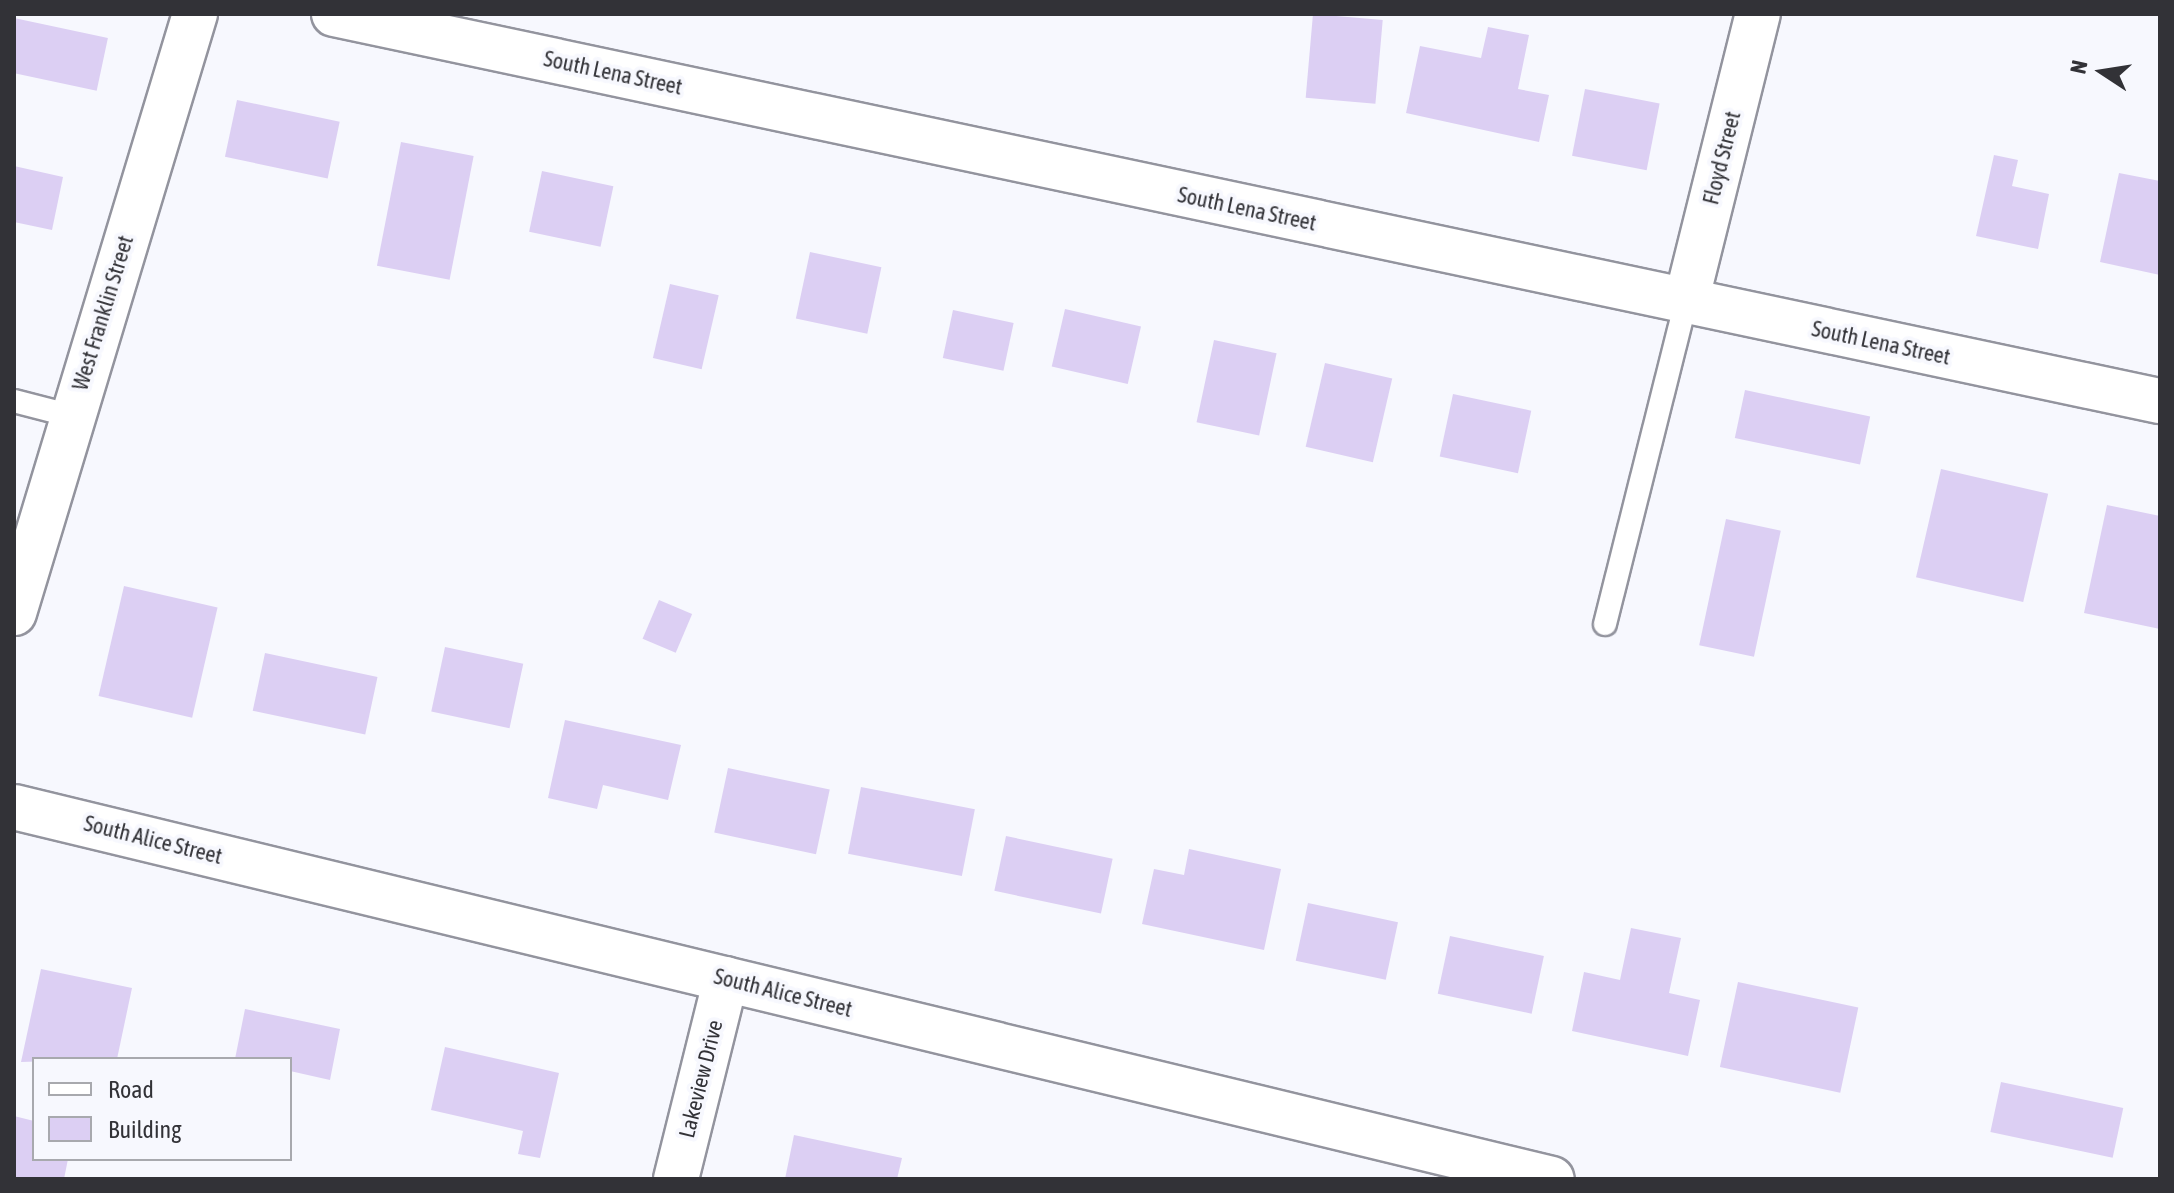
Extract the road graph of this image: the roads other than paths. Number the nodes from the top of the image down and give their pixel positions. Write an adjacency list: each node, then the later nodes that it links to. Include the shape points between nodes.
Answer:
1 (195, 14): 7 (street, West Franklin Street)
2 (334, 14): 4 (street, South Lena Street)
3 (1758, 14): 4 (street, Floyd Street)
4 (1686, 302): 6 (street, South Lena Street); 9 (lane)
5 (14, 401): 7 (lane)
6 (2160, 401)
7 (72, 416): 8 (street, West Franklin Street)
8 (14, 613)
9 (1605, 624)
10 (14, 807): 11 (street, South Alice Street)
11 (726, 979): 12 (street, South Alice Street); 13 (street, Lakeview Drive)
12 (1447, 1167): 14 (street, South Alice Street)
13 (676, 1179)
14 (1552, 1179)

